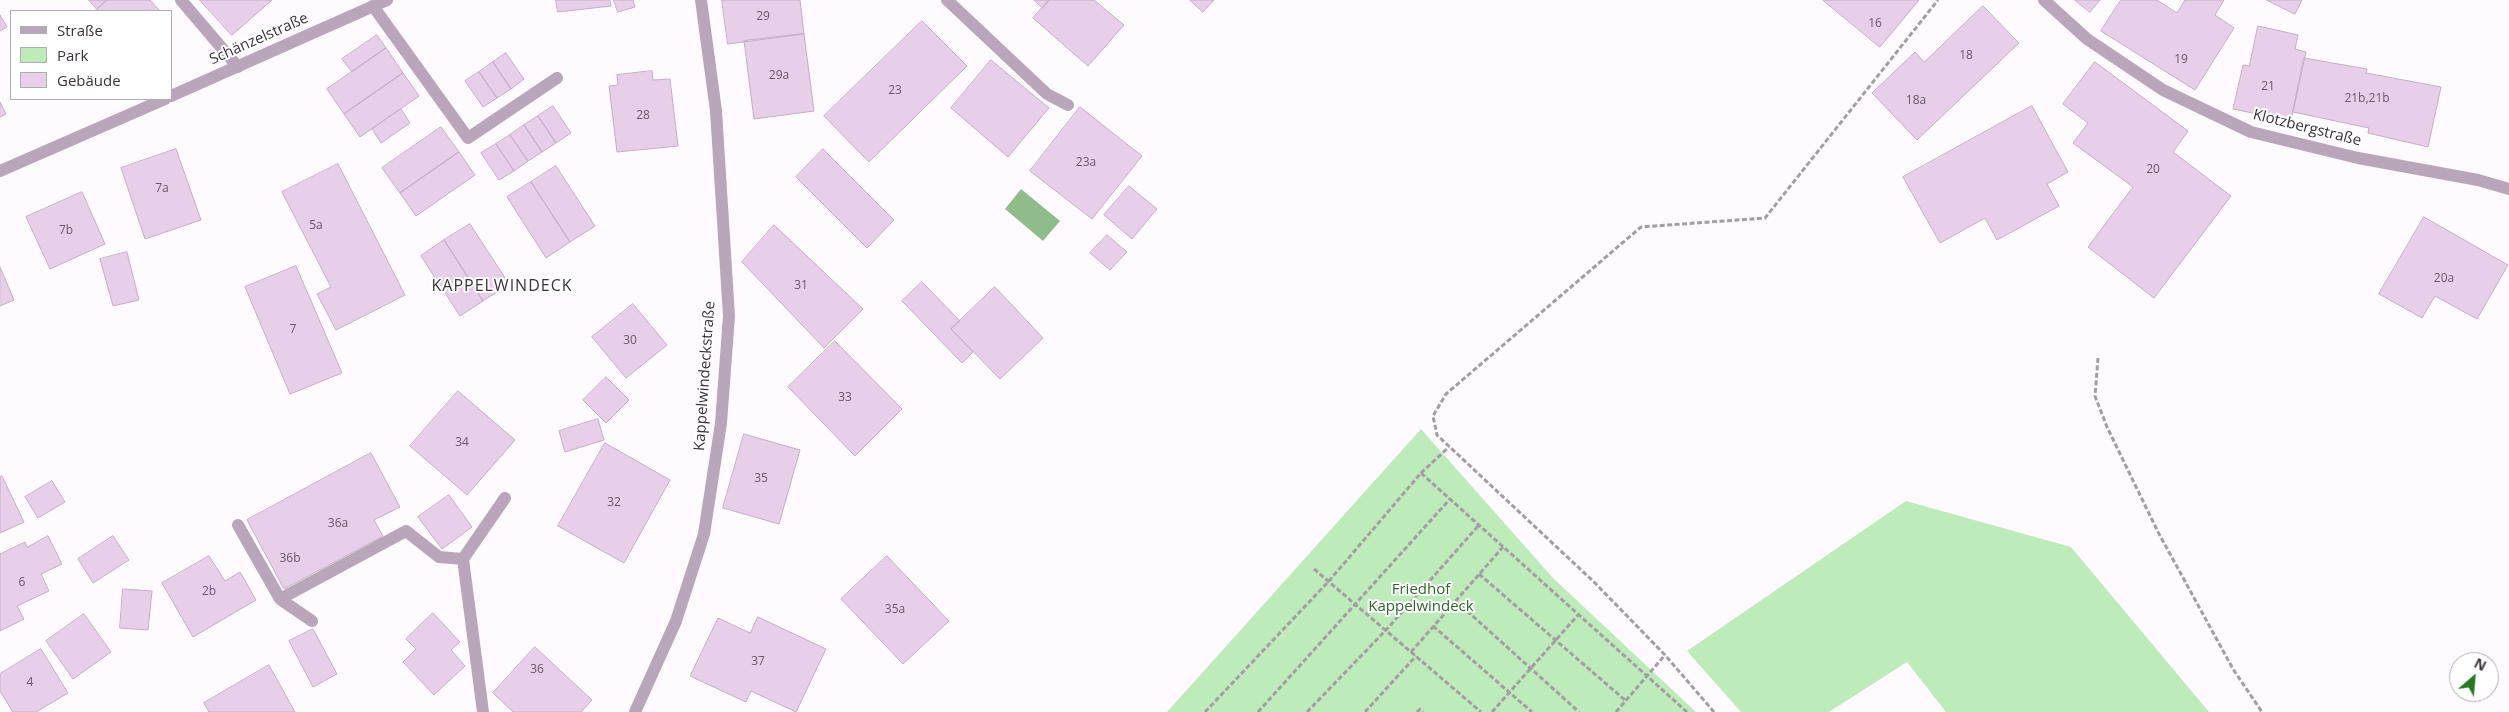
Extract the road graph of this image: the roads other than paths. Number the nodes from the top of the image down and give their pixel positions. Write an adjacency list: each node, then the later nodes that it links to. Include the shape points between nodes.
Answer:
1 (181, 0): 7 (street)
2 (387, 0): 6 (street, Schänzelstraße)
3 (701, 0): 20 (street, Kappelwindeckstraße, via 716,111 728,316 721,422 704,534 676,621)
4 (947, 0): 11 (street, via 1047,94)
5 (2044, 0): 13 (street, Klotzbergstraße, via 2087,39 2164,90 2251,132)
6 (373, 6): 7 (street, Schänzelstraße); 8 (street, via 468,138)
7 (238, 67): 9 (street, Schänzelstraße)
8 (557, 78)
9 (172, 96)
10 (163, 100): 12 (street)
11 (1068, 105)
12 (0, 170)
13 (2509, 189)
14 (505, 498): 16 (street)
15 (238, 525): 17 (street)
16 (463, 559): 17 (street, via 439,557 406,531); 19 (street)
17 (280, 599): 18 (street)
18 (312, 621)
19 (483, 712)
20 (635, 712)

